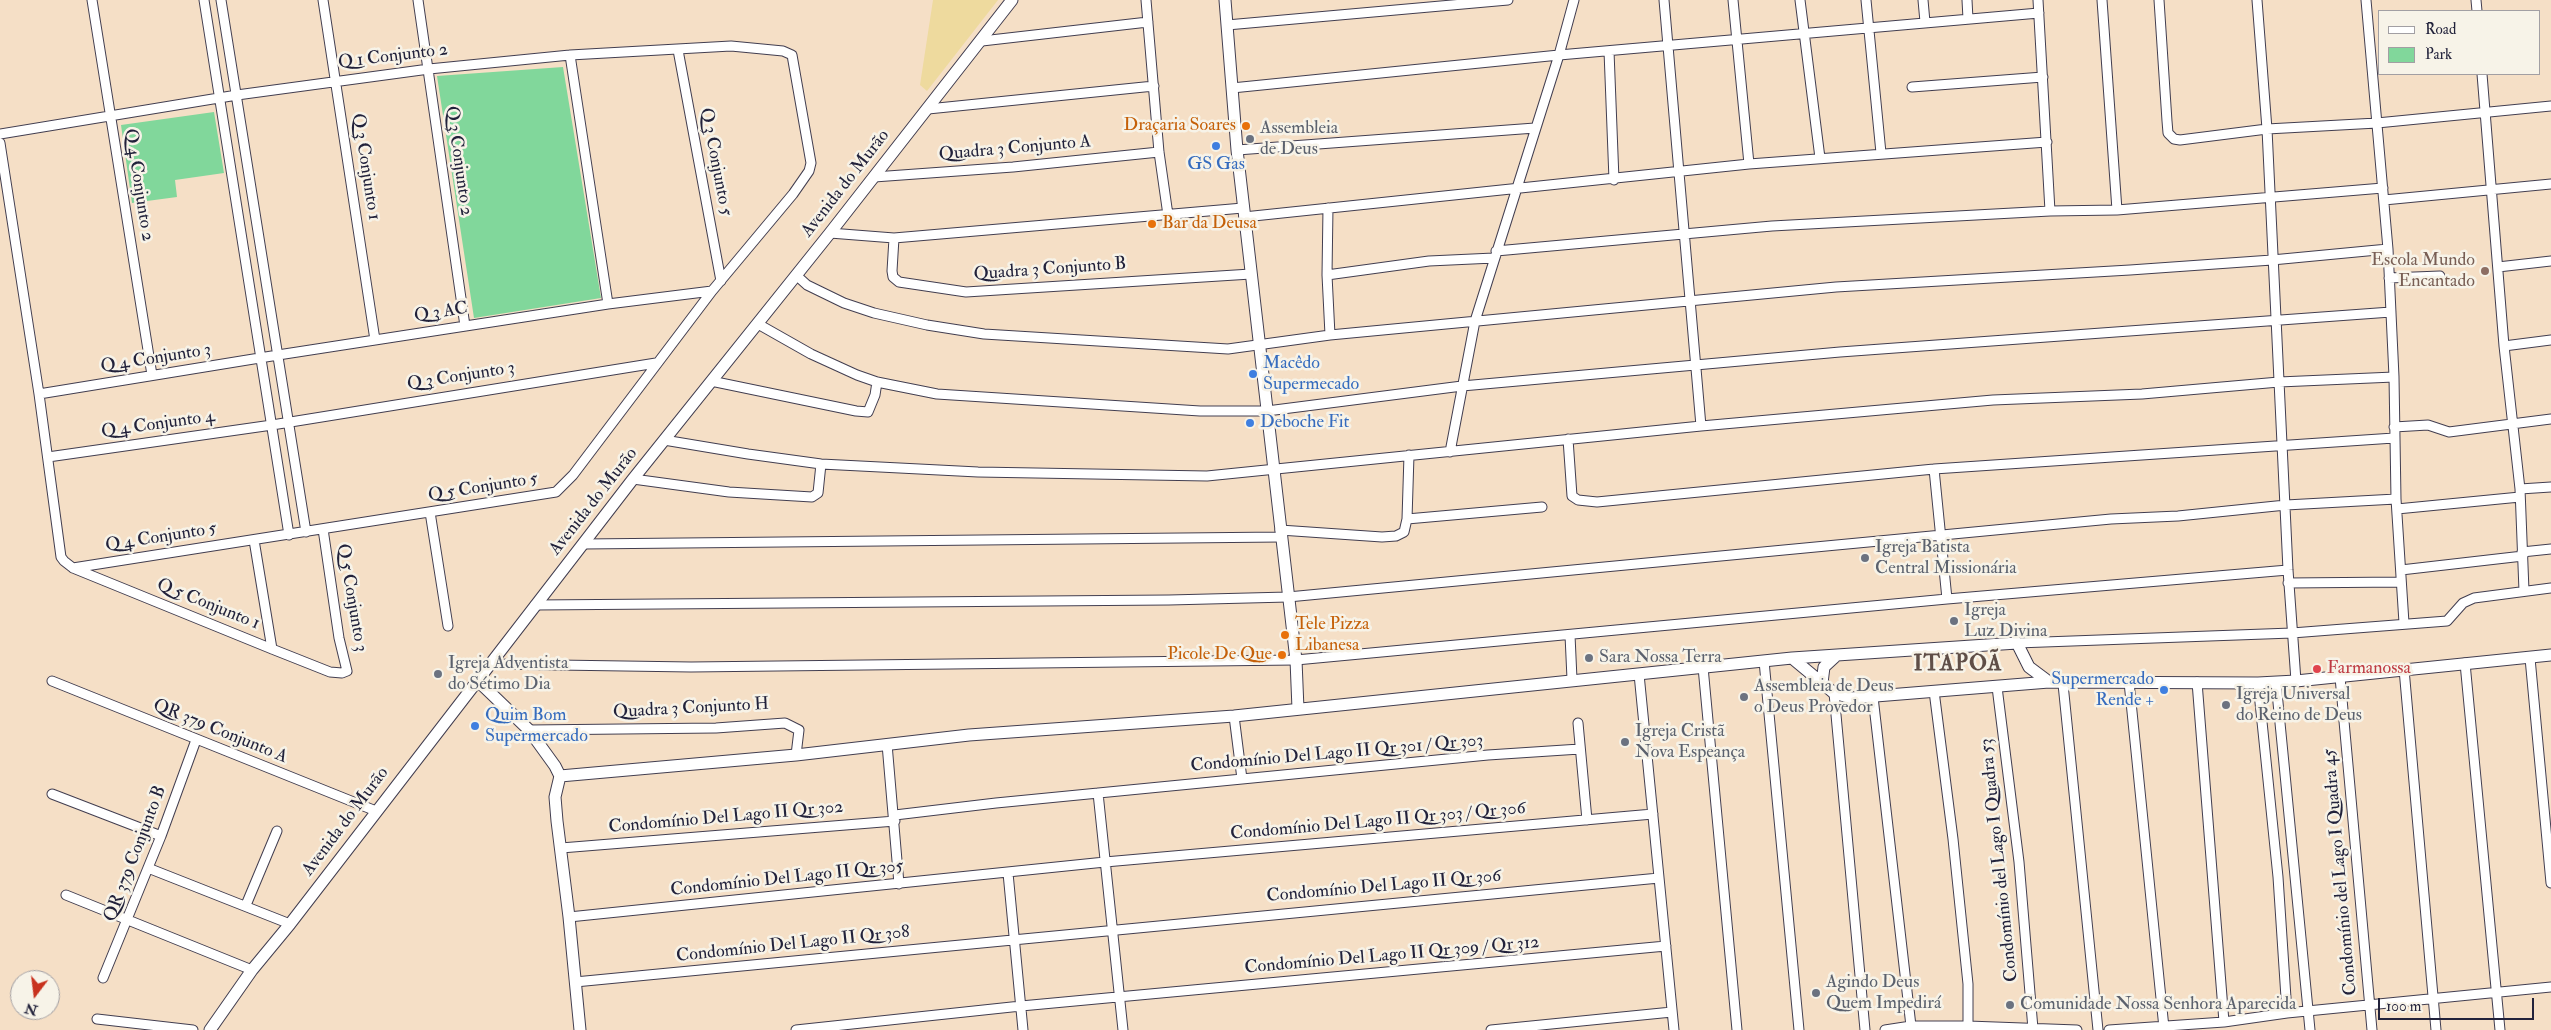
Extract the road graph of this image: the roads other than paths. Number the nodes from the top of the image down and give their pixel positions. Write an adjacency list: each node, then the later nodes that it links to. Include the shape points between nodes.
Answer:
1 (92, 0): 48 (street, Q 4 Conjunto 2)
2 (204, 0): 44 (street)
3 (221, 0): 43 (street)
4 (323, 0): 39 (street, Q 3 Conjunto 1)
5 (418, 0): 36 (street, Q 3 Conjunto 2)
6 (1012, 0): 30 (street, Avenida do Murão)
7 (1146, 0): 24 (street)
8 (1224, 0): 26 (street)
9 (1508, 0): 26 (street)
10 (1574, 0): 35 (street)
11 (1664, 0): 31 (street)
12 (1733, 0): 29 (street)
13 (1800, 0): 28 (street)
14 (1866, 0): 27 (street)
15 (1923, 0): 25 (street)
16 (1966, 0): 23 (street)
17 (2038, 0): 22 (street)
18 (2102, 0): 70 (street)
19 (2159, 0): 51 (street, via 2168,133 2180,140)
20 (2257, 0): 51 (street)
21 (2366, 0): 49 (street)
22 (2039, 12): 23 (street); 38 (street)
23 (1968, 19): 25 (street)
24 (1148, 22): 30 (street); 40 (street)
25 (1925, 22): 27 (street)
26 (1226, 25): 42 (street)
27 (1868, 28): 28 (street); 57 (street)
28 (1803, 33): 29 (street); 58 (street)
29 (1736, 40): 31 (street); 59 (street)
30 (982, 42): 46 (street, Avenida do Murão)
31 (1668, 47): 33 (street); 60 (street)
32 (678, 50): 34 (street, Q 1 Conjunto 2); 87 (street, Q 3 Conjunto 5); 87 (street, Q 1 Conjunto 2, via 743,46 782,51 792,56 811,162 809,171)
33 (1609, 51): 35 (street); 62 (street)
34 (570, 55): 36 (street, Q 1 Conjunto 2); 90 (street)
35 (1559, 55): 42 (street); 50 (street)
36 (428, 69): 39 (street, Q 1 Conjunto 2); 95 (street, Q 3 Conjunto 2)
37 (2482, 75): 47 (street)
38 (2043, 77): 41 (street); 53 (street)
39 (335, 80): 43 (street, Q 1 Conjunto 2); 97 (street, Q 3 Conjunto 1)
40 (1154, 86): 46 (street); 56 (street)
41 (1912, 87)
42 (1232, 88): 55 (street)
43 (238, 95): 44 (street, Q 1 Conjunto 2); 101 (street)
44 (220, 99): 48 (street, Q 1 Conjunto 2); 102 (street)
45 (2551, 106): 47 (street)
46 (928, 109): 61 (street, Avenida do Murão)
47 (2485, 112): 49 (street); 66 (street)
48 (110, 116): 52 (street, Q 1 Conjunto 2); 105 (street, Q 4 Conjunto 2)
49 (2378, 123): 51 (street); 65 (street)
50 (1534, 128): 55 (street); 64 (street)
51 (2267, 129): 67 (street)
52 (0, 134)
53 (2047, 142): 57 (street); 71 (street)
54 (0, 143): 111 (street)
55 (1237, 150): 72 (street)
56 (1160, 152): 61 (street, Quadra 3 Conjunto A); 73 (street)
57 (1882, 153): 58 (street)
58 (1820, 158): 59 (street)
59 (1749, 164): 60 (street)
60 (1678, 173): 62 (street); 75 (street)
61 (874, 177): 74 (street, Avenida do Murão)
62 (1614, 180): 64 (street)
63 (2551, 184): 66 (street)
64 (1516, 188): 69 (street); 78 (street)
65 (2383, 188): 67 (street); 68 (street)
66 (2493, 191): 68 (street); 81 (street)
67 (2270, 197): 70 (street); 79 (street)
68 (2384, 200): 77 (street)
69 (1328, 208): 72 (street); 84 (street)
70 (2117, 210): 71 (street)
71 (2050, 211): 75 (street, via 1856,221)
72 (1244, 213): 73 (street); 82 (street)
73 (1168, 215): 76 (street)
74 (830, 233): 76 (street); 83 (street, Avenida do Murão)
75 (1684, 235): 78 (street); 89 (street)
76 (894, 238): 82 (street, Quadra 3 Conjunto B, via 893,277 900,282 966,292)
77 (2388, 249): 79 (street); 86 (street)
78 (1495, 254): 84 (street); 92 (street)
79 (2272, 260): 89 (street, via 1836,287); 93 (street)
80 (2551, 261): 81 (street)
81 (2498, 267): 100 (street)
82 (1251, 274): 99 (street)
83 (796, 275): 94 (street, Avenida do Murão); 99 (street, via 807,285 844,303 899,320 984,334 1212,349)
84 (1327, 275): 96 (street)
85 (2440, 276): 86 (street)
86 (2390, 278): 91 (street)
87 (721, 281): 88 (street)
88 (712, 291): 90 (street, Q 3 AC); 103 (street, Q 5 Conjunto 5)
89 (1691, 300): 92 (street); 104 (street)
90 (608, 304): 95 (street, Q 3 AC)
91 (2391, 312): 93 (street); 106 (street)
92 (1474, 321): 96 (street); 110 (street)
93 (2278, 322): 104 (street, via 1986,340); 109 (street)
94 (758, 324): 107 (street, Avenida do Murão); 108 (street, via 811,354)
95 (465, 326): 97 (street, Q 3 AC)
96 (1330, 335): 99 (street)
97 (375, 340): 101 (street, Q 3 AC)
98 (2551, 340): 100 (street)
99 (1260, 345): 112 (street)
100 (2504, 346): 115 (street)
101 (278, 355): 102 (street, Q 4 Conjunto 3); 114 (street)
102 (261, 358): 105 (street, Q 4 Conjunto 3); 116 (street)
103 (656, 363): 114 (street, Q 3 Conjunto 3); 136 (street, Q 5 Conjunto 5, via 573,476 556,492)
104 (1697, 365): 110 (street); 117 (street)
105 (152, 375): 111 (street, Q 4 Conjunto 3)
106 (2394, 376): 109 (street); 118 (street)
107 (711, 381): 108 (street, via 868,412); 121 (street, Avenida do Murão)
108 (877, 382): 112 (street, via 936,394 977,397 1200,411)
109 (2279, 382): 117 (street, via 2142,394 1993,400); 122 (street)
110 (1462, 386): 112 (street); 123 (street)
111 (39, 394): 125 (street)
112 (1266, 410): 128 (street)
113 (2551, 419): 115 (street)
114 (289, 421): 116 (street, Q 3 Conjunto 3); 139 (street)
115 (2513, 424): 118 (street, via 2449,432 2428,425); 131 (street)
116 (272, 425): 125 (street, Q 4 Conjunto 4); 142 (street)
117 (1701, 426): 120 (street)
118 (2394, 427): 119 (street)
119 (2394, 438): 122 (street); 132 (street)
120 (1568, 439): 123 (street); 127 (street, via 1572,496 1586,502)
121 (664, 440): 126 (street); 129 (street, Avenida do Murão)
122 (2282, 446): 127 (street); 133 (street)
123 (1450, 452): 124 (street)
124 (1408, 455): 128 (street); 137 (street)
125 (48, 457): 147 (street, Q 5 Conjunto 1, via 61,557)
126 (821, 464): 128 (street, via 1090,475 1207,476); 129 (street, via 818,493 812,497 729,492)
127 (1934, 469): 141 (street)
128 (1274, 471): 140 (street)
129 (633, 479): 144 (street, Avenida do Murão)
130 (2551, 487): 131 (street)
131 (2520, 493): 135 (street); 146 (street)
132 (2396, 499): 133 (street); 135 (street)
133 (2286, 505): 141 (street); 148 (street)
134 (1542, 507): 137 (street)
135 (2397, 509): 149 (street)
136 (430, 512): 138 (street, Q 5 Conjunto 5); 158 (street)
137 (1407, 519): 140 (street, via 1404,532 1396,536)
138 (323, 529): 139 (street, Q 5 Conjunto 5); 174 (street, Q 5 Conjunto 3)
139 (306, 532): 142 (street, Q 5 Conjunto 5)
140 (1281, 534): 144 (street); 154 (street)
141 (1941, 534): 154 (street); 155 (street)
142 (289, 535): 143 (street, Q 5 Conjunto 5)
143 (254, 540): 147 (street, Q 4 Conjunto 5); 162 (street)
144 (583, 544): 156 (street, Avenida do Murão)
145 (2551, 549): 146 (street)
146 (2523, 554): 149 (street); 153 (street)
147 (73, 568): 162 (street, Q 5 Conjunto 1)
148 (2288, 570): 151 (street); 155 (street)
149 (2401, 570): 150 (street)
150 (2401, 582): 151 (street); 157 (street)
151 (2288, 583): 159 (street)
152 (2551, 588): 153 (street)
153 (2524, 591): 157 (street, via 2467,600 2449,620)
154 (1288, 597): 156 (street); 167 (street)
155 (1947, 599): 160 (street)
156 (535, 605): 170 (street, Avenida do Murão)
157 (2404, 624): 159 (street)
158 (448, 626)
159 (2292, 632): 161 (street); 180 (street)
160 (1570, 635): 167 (street); 177 (street)
161 (2017, 643): 163 (street); 172 (street)
162 (272, 649): 174 (street, Q 5 Conjunto 1, via 330,672)
163 (1837, 654): 165 (street); 185 (street, via 1824,667)
164 (2551, 655): 166 (street)
165 (1792, 658): 168 (street); 185 (street)
166 (2530, 658): 169 (street); 216 (street)
167 (1296, 660): 170 (street, via 690,667); 193 (street)
168 (1764, 661): 171 (street); 253 (street)
169 (2465, 663): 173 (street); 230 (street)
170 (490, 664): 178 (street, Avenida do Murão)
171 (1702, 667): 175 (street); 252 (street)
172 (2029, 667): 181 (street); 188 (street)
173 (2404, 669): 176 (street); 232 (street)
174 (347, 671)
175 (1639, 674): 177 (street); 206 (street)
176 (2340, 677): 180 (street); 233 (street, Condomínio del Lago I Quadra 45)
177 (1572, 679): 193 (street)
178 (477, 680): 196 (street); 205 (street, Avenida do Murão)
179 (52, 681): 197 (street, QR 379 Conjunto A)
180 (2296, 681): 184 (street)
181 (2049, 682): 187 (street); 188 (street)
182 (2129, 682): 183 (street); 187 (street); 242 (street)
183 (2197, 682): 186 (street); 239 (street)
184 (2276, 682): 186 (street); 235 (street)
185 (1822, 683): 191 (street)
186 (2258, 683): 237 (street, via 2278,877)
187 (2063, 684): 257 (street)
188 (2023, 685): 189 (street)
189 (1997, 687): 190 (street); 243 (street, Condomínio del Lago I Quadra 53, via 2019,862)
190 (1934, 692): 192 (street); 241 (street, via 1968,984)
191 (1834, 693): 192 (street, via 1851,698); 254 (street)
192 (1873, 697): 240 (street)
193 (1298, 709): 194 (street)
194 (1234, 716): 198 (street); 202 (street)
195 (1578, 723): 199 (street)
196 (529, 730): 200 (street, Quadra 3 Conjunto H, via 716,728 785,722 798,730); 201 (street)
197 (196, 740): 205 (street, QR 379 Conjunto A); 210 (street, QR 379 Conjunto B)
198 (887, 744): 200 (street); 207 (street)
199 (1580, 749): 202 (street, Condomínio Del Lago II Qr 301 / Qr 303); 208 (street)
200 (796, 755): 201 (street)
201 (560, 776): 211 (street, via 555,797)
202 (1242, 779): 203 (street, Condomínio Del Lago II Qr 301 / Qr 303)
203 (1098, 793): 207 (street, Condomínio Del Lago II Qr 301 / Qr 303); 212 (street)
204 (52, 794): 210 (street)
205 (376, 811): 222 (street, Avenida do Murão)
206 (1653, 814): 208 (street, Condomínio Del Lago II Qr 303 / Qr 306); 215 (street)
207 (895, 818): 211 (street, Condomínio Del Lago II Qr 302); 217 (street)
208 (1587, 820): 212 (street, Condomínio Del Lago II Qr 303 / Qr 306)
209 (277, 830): 219 (street)
210 (161, 836): 213 (street, QR 379 Conjunto B)
211 (561, 848): 220 (street)
212 (1105, 862): 214 (street, Condomínio Del Lago II Qr 303 / Qr 306); 223 (street)
213 (148, 868): 219 (street); 221 (street, QR 379 Conjunto B)
214 (1008, 873): 217 (street, Condomínio Del Lago II Qr 305); 224 (street)
215 (1659, 878): 223 (street, Condomínio Del Lago II Qr 306); 225 (street)
216 (2551, 883)
217 (899, 884): 220 (street, Condomínio Del Lago II Qr 305)
218 (66, 895): 221 (street)
219 (246, 905): 222 (street)
220 (569, 917): 228 (street)
221 (128, 919): 226 (street); 227 (street, QR 379 Conjunto B)
222 (290, 924): 226 (street, Avenida do Murão)
223 (1112, 929): 224 (street, Condomínio Del Lago II Qr 306); 231 (street)
224 (1013, 939): 228 (street, Condomínio Del Lago II Qr 308); 234 (street)
225 (1666, 946): 231 (street, Condomínio Del Lago II Qr 309 / Qr 312); 236 (street)
226 (252, 970): 245 (street, Avenida do Murão)
227 (103, 978)
228 (575, 982): 246 (street)
229 (2551, 987): 230 (street)
230 (2496, 992): 232 (street); 262 (street)
231 (1120, 998): 234 (street, Condomínio Del Lago II Qr 309 / Qr 312); 249 (street)
232 (2433, 998): 233 (street); 261 (street)
233 (2370, 1005): 235 (street); 260 (street, Condomínio del Lago I Quadra 45)
234 (1021, 1006): 247 (street, Condomínio Del Lago II Qr 309 / Qr 312); 248 (street)
235 (2308, 1011): 237 (street); 259 (street)
236 (1672, 1012): 250 (street); 251 (street)
237 (2286, 1013): 239 (street)
238 (97, 1019): 244 (street)
239 (2224, 1022): 242 (street)
240 (1911, 1026): 241 (street); 255 (street)
241 (1968, 1026): 243 (street)
242 (2164, 1028): 258 (street)
243 (2033, 1029): 256 (street)
244 (193, 1030)
245 (210, 1030)
246 (580, 1030)
247 (796, 1030)
248 (1023, 1030)
249 (1123, 1030)
250 (1491, 1030)
251 (1674, 1030)
252 (1737, 1030)
253 (1799, 1030)
254 (1865, 1030)
255 (1885, 1030)
256 (2077, 1030)
257 (2098, 1030)
258 (2109, 1030)
259 (2310, 1030)
260 (2372, 1030)
261 (2436, 1030)
262 (2500, 1030)

